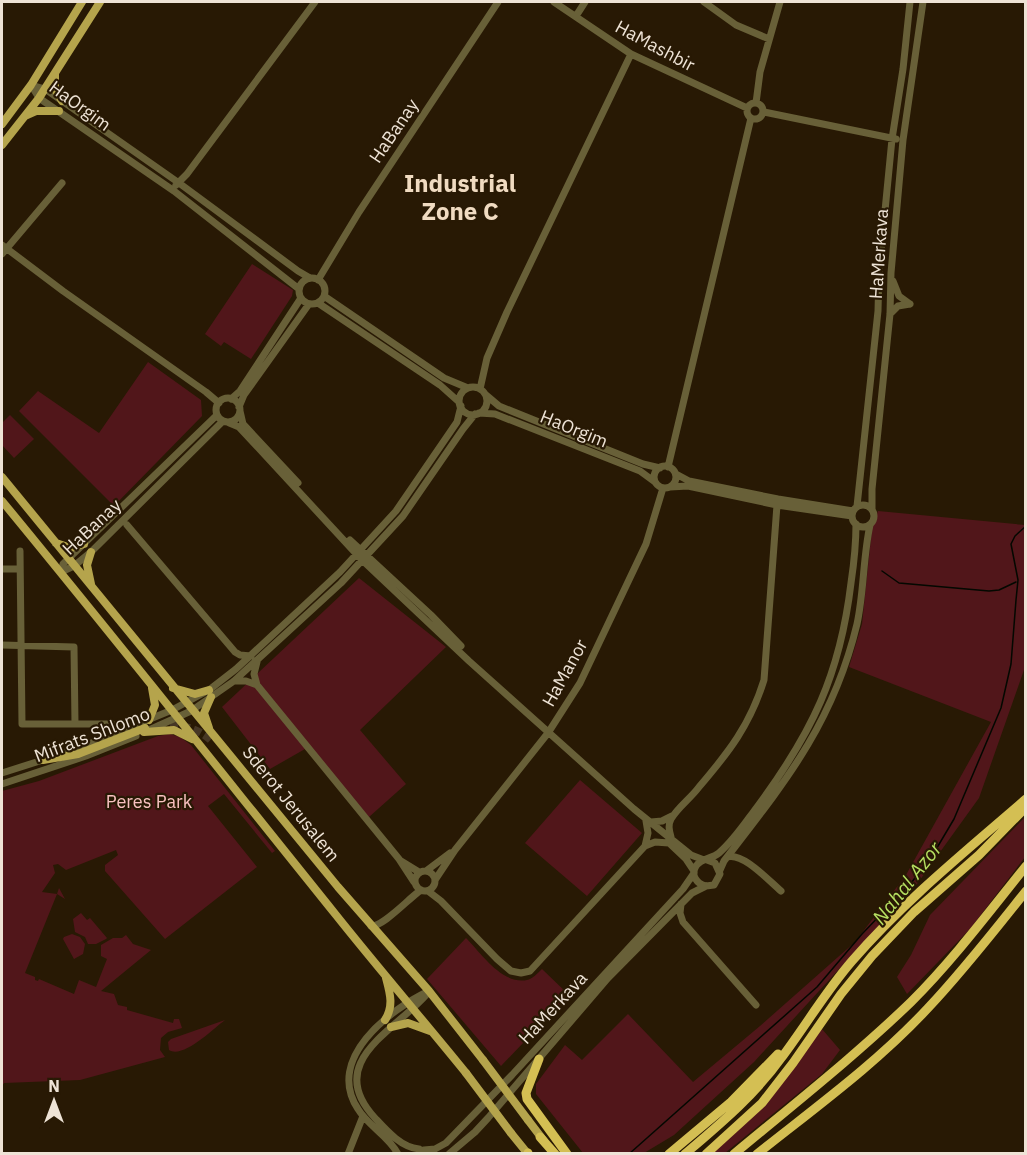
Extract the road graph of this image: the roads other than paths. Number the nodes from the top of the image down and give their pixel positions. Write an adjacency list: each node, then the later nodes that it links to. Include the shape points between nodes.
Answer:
1 (82, 2): 15 (main road)
2 (100, 2): 14 (main road)
3 (315, 2): 29 (street, via 187,174)
4 (498, 2): 33 (street, HaBanay)
5 (554, 2): 11 (street, HaMashbir)
6 (585, 2): 11 (street)
7 (704, 2): 12 (street, via 736,25)
8 (780, 2): 12 (street)
9 (910, 2): 26 (street, HaMerkava)
10 (923, 2): 27 (street, HaMerkava)
11 (576, 16): 13 (street, HaMashbir)
12 (769, 39): 19 (street)
13 (631, 54): 20 (street, HaMashbir); 45 (street, via 507,312)
14 (55, 72): 16 (main road); 18 (main road, via 56,89)
15 (31, 85): 16 (street, HaOrgim); 17 (street, HaOrgim); 25 (main road)
16 (45, 89): 17 (main road); 18 (street, HaOrgim)
17 (39, 98): 21 (street, HaOrgim); 23 (main road)
18 (62, 101): 29 (street, HaOrgim)
19 (756, 103): 20 (street); 22 (street)
20 (747, 108): 24 (street)
21 (59, 111): 23 (main road, via 36,111); 31 (street, HaOrgim)
22 (764, 112): 24 (street, via 759,118); 26 (street)
23 (24, 117): 28 (main road)
24 (751, 118): 54 (street)
25 (2, 124)
26 (892, 139): 27 (street); 62 (street, HaMerkava, via 878,311)
27 (903, 140): 35 (street, HaMerkava)
28 (2, 145)
29 (176, 181): 31 (street); 34 (street, HaOrgim)
30 (62, 183): 32 (street)
31 (164, 184): 38 (street, HaOrgim)
32 (3, 250): 48 (street, via 158,356)
33 (324, 269): 34 (street); 37 (street, HaBanay)
34 (298, 271): 36 (street, HaOrgim)
35 (891, 273): 43 (street, HaMerkava); 43 (street, via 899,296 910,304 898,306)
36 (310, 278): 37 (street); 38 (street)
37 (318, 280): 39 (street, via 324,287)
38 (299, 289): 40 (street)
39 (324, 296): 41 (street); 44 (street, via 444,378)
40 (301, 298): 42 (street); 47 (street, via 240,392)
41 (318, 303): 42 (street); 49 (street, via 440,385)
42 (309, 304): 50 (street, via 244,395)
43 (890, 314): 61 (street, HaMerkava)
44 (468, 388): 45 (street); 49 (street, via 460,395)
45 (480, 388): 46 (street)
46 (486, 395): 51 (street, via 486,405); 54 (street, HaOrgim, via 499,406 643,464)
47 (231, 399): 48 (street); 50 (street)
48 (219, 403): 52 (street)
49 (460, 404): 51 (street, via 465,412); 69 (street, via 457,422 396,511)
50 (240, 409): 53 (street, via 237,418); 71 (street, via 243,424)
51 (477, 414): 57 (street, HaOrgim, via 507,418 640,471); 72 (street, via 403,516)
52 (217, 415): 53 (street); 70 (street, HaBanay)
53 (225, 422): 63 (street, HaBanay); 71 (street, via 239,427)
54 (664, 467): 55 (street); 57 (street, via 655,474)
55 (676, 474): 58 (street); 62 (street, via 689,481)
56 (2, 477): 68 (main road, Sderot Jerusalem)
57 (655, 482): 58 (street)
58 (667, 488): 60 (street, via 688,486); 101 (street, HaManor, via 646,544 580,683)
59 (2, 501): 82 (main road, Sderot Jerusalem)
60 (777, 505): 62 (street); 109 (street, via 764,680 757,704 743,732)
61 (872, 509): 62 (street, via 866,505); 67 (street, via 874,518)
62 (854, 511): 64 (street)
63 (128, 515): 65 (street, HaBanay); 66 (street)
64 (856, 524): 67 (street); 117 (street, via 847,619 834,670 819,707 782,774 730,841)
65 (118, 525): 66 (street); 74 (street, HaBanay)
66 (128, 525): 86 (street)
67 (870, 525): 111 (street, via 857,622 836,692 804,754)
68 (52, 540): 70 (main road, via 71,548); 76 (main road, Sderot Jerusalem)
69 (368, 542): 71 (street); 75 (street)
70 (84, 544): 76 (street, HaBanay)
71 (351, 544): 75 (street); 81 (street)
72 (375, 547): 75 (street); 78 (street)
73 (20, 551): 80 (street)
74 (91, 552): 77 (street, HaBanay); 83 (main road, via 87,575)
75 (362, 555): 78 (street); 81 (street)
76 (68, 559): 77 (main road, Sderot Jerusalem); 82 (street, HaBanay)
77 (74, 566): 82 (street, HaBanay); 83 (main road, Sderot Jerusalem)
78 (373, 566): 81 (street); 101 (street, via 431,615 480,669)
79 (2, 569): 80 (street)
80 (20, 569): 85 (street)
81 (349, 569): 87 (street); 88 (street)
82 (61, 572): 90 (main road, Sderot Jerusalem)
83 (93, 590): 93 (main road, Sderot Jerusalem)
84 (2, 645): 85 (street)
85 (20, 645): 98 (street, via 74,646); 98 (street, via 22,724)
86 (236, 652): 87 (street); 89 (street)
87 (251, 656): 89 (street)
88 (257, 662): 91 (street); 92 (street)
89 (237, 669): 94 (street)
90 (146, 677): 97 (main road, Sderot Jerusalem); 100 (main road, via 155,697)
91 (234, 681): 92 (street); 94 (street)
92 (256, 685): 116 (street)
93 (173, 688): 94 (main road); 95 (main road, Sderot Jerusalem)
94 (210, 693): 95 (street, Mifrats Shlomo); 96 (street, Mifrats Shlomo); 102 (main road, via 204,712)
95 (185, 703): 96 (main road, Sderot Jerusalem); 97 (street, Mifrats Shlomo)
96 (191, 711): 97 (street, Mifrats Shlomo); 102 (main road, Sderot Jerusalem)
97 (175, 714): 100 (street, Mifrats Shlomo); 100 (street, Mifrats Shlomo); 103 (main road, Sderot Jerusalem)
98 (75, 724): 99 (street)
99 (112, 724)
100 (146, 727): 103 (main road, via 176,730); 104 (main road, via 78,754); 106 (street, Mifrats Shlomo, via 87,756)
101 (548, 733): 110 (street); 114 (street, HaManor)
102 (217, 744): 131 (main road, Sderot Jerusalem)
103 (205, 750): 133 (main road, Sderot Jerusalem)
104 (43, 759): 105 (street, Mifrats Shlomo)
105 (2, 773)
106 (2, 783)
107 (1026, 799): 137 (highway, via 885,926 849,964)
108 (1026, 807): 153 (highway, via 872,956 769,1094)
109 (675, 814): 110 (street, via 663,821); 112 (street, via 669,825)
110 (649, 822): 112 (street); 113 (street)
111 (741, 839): 115 (street); 118 (street)
112 (671, 841): 113 (street); 117 (street); 122 (street)
113 (645, 846): 123 (street, via 540,961 530,971 521,973 497,959)
114 (455, 850): 121 (street, HaManor); 123 (street, HaManor)
115 (727, 857): 118 (street, via 737,856); 120 (street)
116 (399, 859): 121 (street); 123 (street)
117 (706, 860): 120 (street); 122 (street, via 698,863)
118 (745, 861): 125 (street)
119 (1026, 866): 154 (highway, via 912,1001 857,1053)
120 (720, 870): 124 (street, via 717,882)
121 (423, 871): 123 (street, via 415,876); 123 (street, via 432,874)
122 (694, 872): 124 (street, via 698,883); 143 (street, HaMerkava, via 683,890 512,1075 446,1143)
123 (424, 886): 130 (street, HaManor)
124 (706, 886): 127 (street, HaMerkava, via 696,889)
125 (781, 891)
126 (1026, 891): 155 (highway, via 928,1008 858,1074)
127 (681, 904): 128 (street, HaMerkava); 129 (street)
128 (664, 921): 129 (street); 140 (street, HaMerkava)
129 (683, 922): 136 (street)
130 (383, 923): 131 (street, HaManor); 132 (street)
131 (371, 926): 132 (main road, Sderot Jerusalem)
132 (384, 941): 134 (main road, Sderot Jerusalem)
133 (385, 975): 135 (main road, Sderot Jerusalem); 138 (main road, via 391,1004)
134 (429, 991): 135 (street); 142 (main road, Sderot Jerusalem, bridge)
135 (411, 1005): 138 (street); 139 (main road, Sderot Jerusalem)
136 (756, 1005)
137 (805, 1023): 151 (highway, via 731,1102); 152 (highway, via 782,1058 746,1099)
138 (388, 1024): 139 (main road, via 412,1024); 141 (street, via 363,1042 349,1071 350,1094); 143 (street, via 361,1061 358,1092 370,1112 395,1138)
139 (434, 1034): 144 (main road, Sderot Jerusalem, bridge)
140 (538, 1059): 148 (street, HaMerkava, via 475,1132); 150 (highway, via 526,1093 531,1106)
141 (363, 1116): 145 (street); 146 (street)
142 (540, 1137): 149 (highway)
143 (424, 1151): 147 (street, HaMerkava)
144 (528, 1153)
145 (348, 1154)
146 (398, 1154)
147 (407, 1154)
148 (449, 1154)
149 (554, 1154)
150 (567, 1154)
151 (669, 1154)
152 (685, 1154)
153 (706, 1154)
154 (734, 1154)
155 (757, 1154)

